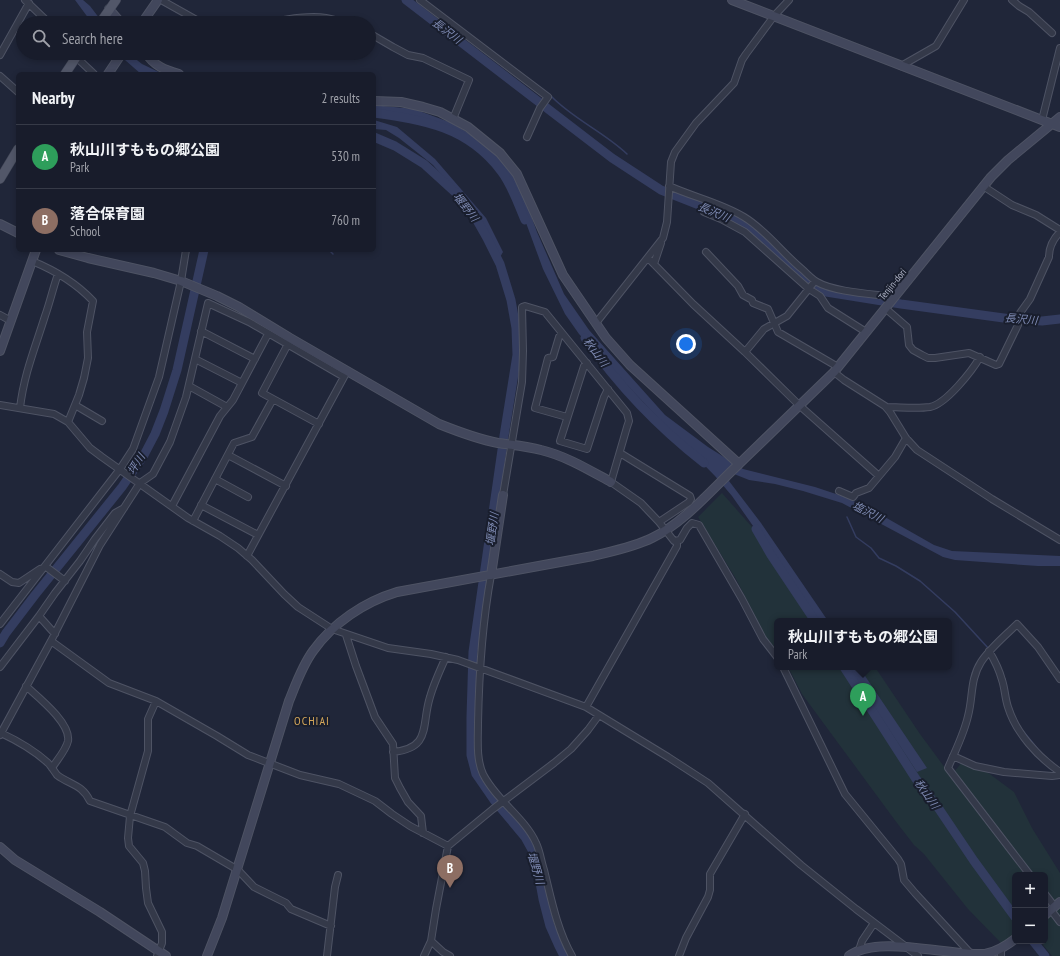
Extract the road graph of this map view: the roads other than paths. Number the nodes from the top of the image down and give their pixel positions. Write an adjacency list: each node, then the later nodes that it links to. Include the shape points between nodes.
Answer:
1 (116, 0): 10 (main road)
2 (158, 0): 15 (street)
3 (161, 0): 16 (street)
4 (420, 0): 40 (street, via 548,97)
5 (732, 0): 17 (street)
6 (789, 0): 17 (street)
7 (964, 0): 27 (street, via 936,46)
8 (1012, 0): 19 (street)
9 (27, 1): 11 (street); 12 (street)
10 (109, 10): 13 (main road); 14 (street)
11 (20, 16)
12 (42, 16)
13 (105, 16)
14 (115, 16)
15 (147, 16)
16 (190, 16)
17 (774, 16): 27 (street); 43 (street, via 742,60 734,83 696,124 675,152 671,162)
18 (16, 23): 22 (street)
19 (1052, 33)
20 (376, 37): 36 (street, via 403,52 423,58 470,80)
21 (1060, 48): 37 (street)
22 (0, 55)
23 (75, 60): 28 (main road)
24 (82, 60): 29 (street)
25 (117, 60): 30 (street)
26 (150, 60): 31 (street)
27 (901, 66): 37 (street)
28 (66, 72)
29 (92, 72)
30 (109, 72)
31 (173, 72)
32 (0, 76): 33 (street)
33 (16, 90)
34 (376, 101): 36 (street, via 401,102 423,107)
35 (1060, 118): 38 (street, Tenjin-dori)
36 (453, 119): 65 (street, via 468,127 500,153 517,174 563,274)
37 (1042, 120): 38 (street)
38 (1051, 124): 39 (street); 44 (street, Tenjin-dori, via 1008,160)
39 (1060, 128)
40 (527, 137)
41 (16, 152): 42 (main road)
42 (0, 179)
43 (669, 186): 49 (street); 59 (street, via 730,209 744,217 756,225)
44 (983, 186): 47 (street); 61 (street, Tenjin-dori)
45 (704, 212): 60 (street, via 745,232)
46 (0, 224): 48 (street)
47 (1060, 231): 74 (street, via 1049,249 1048,260 999,364)
48 (16, 232)
49 (663, 238): 54 (street); 56 (street)
50 (35, 252): 55 (street)
51 (66, 252): 58 (street)
52 (186, 252): 58 (street)
53 (706, 252): 66 (street, via 738,286 743,295 753,303 768,309)
54 (648, 258): 56 (street); 65 (street)
55 (32, 261): 57 (street); 64 (street)
56 (654, 264): 73 (street)
57 (58, 274): 85 (street, via 83,290 93,301 87,332 88,358); 89 (street, via 26,370)
58 (181, 281): 71 (street, via 239,307); 99 (street, via 159,377 133,449)
59 (815, 281): 60 (street); 61 (street, via 824,286)
60 (809, 289): 66 (street, via 787,316); 68 (street, via 820,296 828,308)
61 (894, 297): 62 (street, Tenjin-dori)
62 (886, 307): 68 (street, Tenjin-dori); 74 (street, via 907,327 909,345 922,355 935,358 969,353)
63 (0, 315): 64 (street)
64 (11, 321): 72 (street)
65 (596, 324): 98 (street, via 630,365)
66 (774, 324): 73 (street, via 764,329); 78 (street, via 778,332)
67 (202, 331): 70 (street, via 208,303); 75 (street); 76 (street)
68 (866, 332): 78 (street, Tenjin-dori)
69 (562, 333): 77 (street); 90 (street, via 553,357 548,358 535,408); 95 (street, via 545,312 525,306 522,308 522,382)
70 (268, 334): 71 (street); 76 (street)
71 (289, 342): 79 (street); 83 (street, via 262,393)
72 (0, 351)
73 (745, 352): 86 (street)
74 (980, 357): 88 (street, via 969,373 939,404 930,407)
75 (195, 359): 80 (street); 81 (street)
76 (255, 359): 80 (street)
77 (587, 363): 82 (street); 90 (street)
78 (836, 369): 86 (street, Tenjin-dori); 88 (street, via 844,380)
79 (346, 374): 93 (street); 95 (street, via 440,424 465,434)
80 (242, 383): 87 (street)
81 (189, 386): 87 (street); 103 (street, via 170,442 153,474)
82 (608, 388): 90 (street, via 587,449 560,441); 96 (street, via 627,413 629,421)
83 (273, 399): 93 (street); 97 (street, via 252,437 234,443)
84 (0, 405): 89 (street)
85 (75, 405): 91 (street); 92 (street)
86 (800, 406): 98 (street, Tenjin-dori); 100 (street)
87 (227, 407): 109 (street)
88 (886, 407): 94 (street)
89 (20, 408): 92 (street, via 54,414)
90 (567, 417)
91 (102, 421)
92 (68, 422): 99 (street, via 90,448)
93 (319, 424): 104 (street)
94 (906, 438): 100 (street); 115 (street, via 917,450)
95 (510, 445): 102 (street, via 553,453); 106 (street)
96 (620, 453): 102 (street); 112 (street, via 690,496 689,502)
97 (228, 455): 101 (street); 104 (street)
98 (739, 464): 113 (street, Tenjin-dori, via 690,512)
99 (121, 470): 103 (street); 118 (street)
100 (880, 476): 105 (street, via 869,488 856,493 853,497)
101 (215, 479): 107 (street); 108 (street)
102 (611, 482): 112 (street, via 641,503)
103 (140, 483): 109 (street); 110 (street)
104 (286, 486): 114 (street)
105 (839, 491)
106 (503, 495): 120 (street)
107 (248, 497)
108 (201, 505): 111 (street); 114 (street)
109 (172, 506): 111 (street)
110 (125, 507): 121 (street, via 115,513); 125 (street, via 100,545)
111 (193, 521): 117 (street, via 220,536)
112 (659, 522): 113 (street)
113 (666, 530): 116 (street, via 674,541); 120 (street, Tenjin-dori, via 619,550)
114 (258, 536): 117 (street)
115 (1060, 540)
116 (677, 541): 129 (street, via 692,523 699,525 763,639); 137 (street, via 677,546)
117 (247, 556): 124 (street, via 298,607)
118 (46, 567): 119 (street, via 19,583 12,582); 121 (street); 123 (street)
119 (0, 574)
120 (490, 575): 124 (street, Tenjin-dori, via 390,594 357,610); 132 (street)
121 (63, 580): 122 (street)
122 (39, 616): 125 (street); 131 (street)
123 (0, 624)
124 (332, 630): 126 (street); 142 (street, Tenjin-dori, via 313,651 298,678)
125 (55, 634): 127 (street)
126 (346, 635): 130 (street, via 388,648); 140 (street, via 366,696 375,717 393,744)
127 (51, 641): 135 (street); 136 (street, via 110,683)
128 (989, 651): 134 (street, via 1017,624); 141 (street, via 973,680 969,716); 144 (street, via 998,667 1008,708 1018,728 1044,759)
129 (774, 653)
130 (446, 657): 132 (street); 140 (street, via 429,698 423,735 405,751)
131 (0, 666)
132 (479, 667): 137 (street); 146 (street, via 479,763 491,787)
133 (784, 670): 173 (street, via 845,794 898,859 904,880 915,894)
134 (1059, 677)
135 (26, 686): 139 (street); 143 (street, via 63,723 67,735 65,747)
136 (156, 701): 142 (street, via 243,752); 148 (street, via 148,719 148,750)
137 (586, 707): 138 (street)
138 (599, 715): 146 (street, via 571,749); 147 (street, via 708,783)
139 (1, 734): 143 (street, via 19,741)
140 (393, 752): 149 (street, via 395,778 408,802 421,816)
141 (953, 756): 145 (street, via 974,766 998,771); 153 (street, via 948,768)
142 (271, 762): 149 (street, via 300,775 339,784 375,801); 152 (street, Tenjin-dori)
143 (52, 768): 148 (street, via 57,774 79,786 90,801)
144 (1060, 772)
145 (1060, 775)
146 (503, 801): 150 (street); 170 (street, via 528,829 537,844 561,932)
147 (745, 814): 157 (street, via 801,864); 171 (street, via 710,874 708,897)
148 (130, 816): 152 (street, via 166,827 187,843 197,846); 165 (street, via 129,846 143,863 148,903 162,932)
149 (423, 833): 150 (street)
150 (448, 846): 160 (street)
151 (0, 847): 165 (street, via 15,860 100,912)
152 (238, 870): 159 (street, via 254,887 286,903 291,909); 166 (street, Tenjin-dori)
153 (1028, 872)
154 (338, 875): 159 (street)
155 (1048, 898): 156 (street)
156 (1055, 908): 158 (street)
157 (874, 922): 162 (street); 164 (street)
158 (1060, 922)
159 (331, 926): 167 (street)
160 (431, 941): 168 (street); 169 (street)
161 (1012, 942): 163 (street)
162 (909, 949): 164 (street, via 877,947); 172 (street); 173 (street)
163 (1001, 952): 173 (street)
164 (853, 954)
165 (161, 955)
166 (207, 956)
167 (327, 956)
168 (424, 956)
169 (450, 956)
170 (572, 956)
171 (679, 956)
172 (918, 956)
173 (973, 956)

